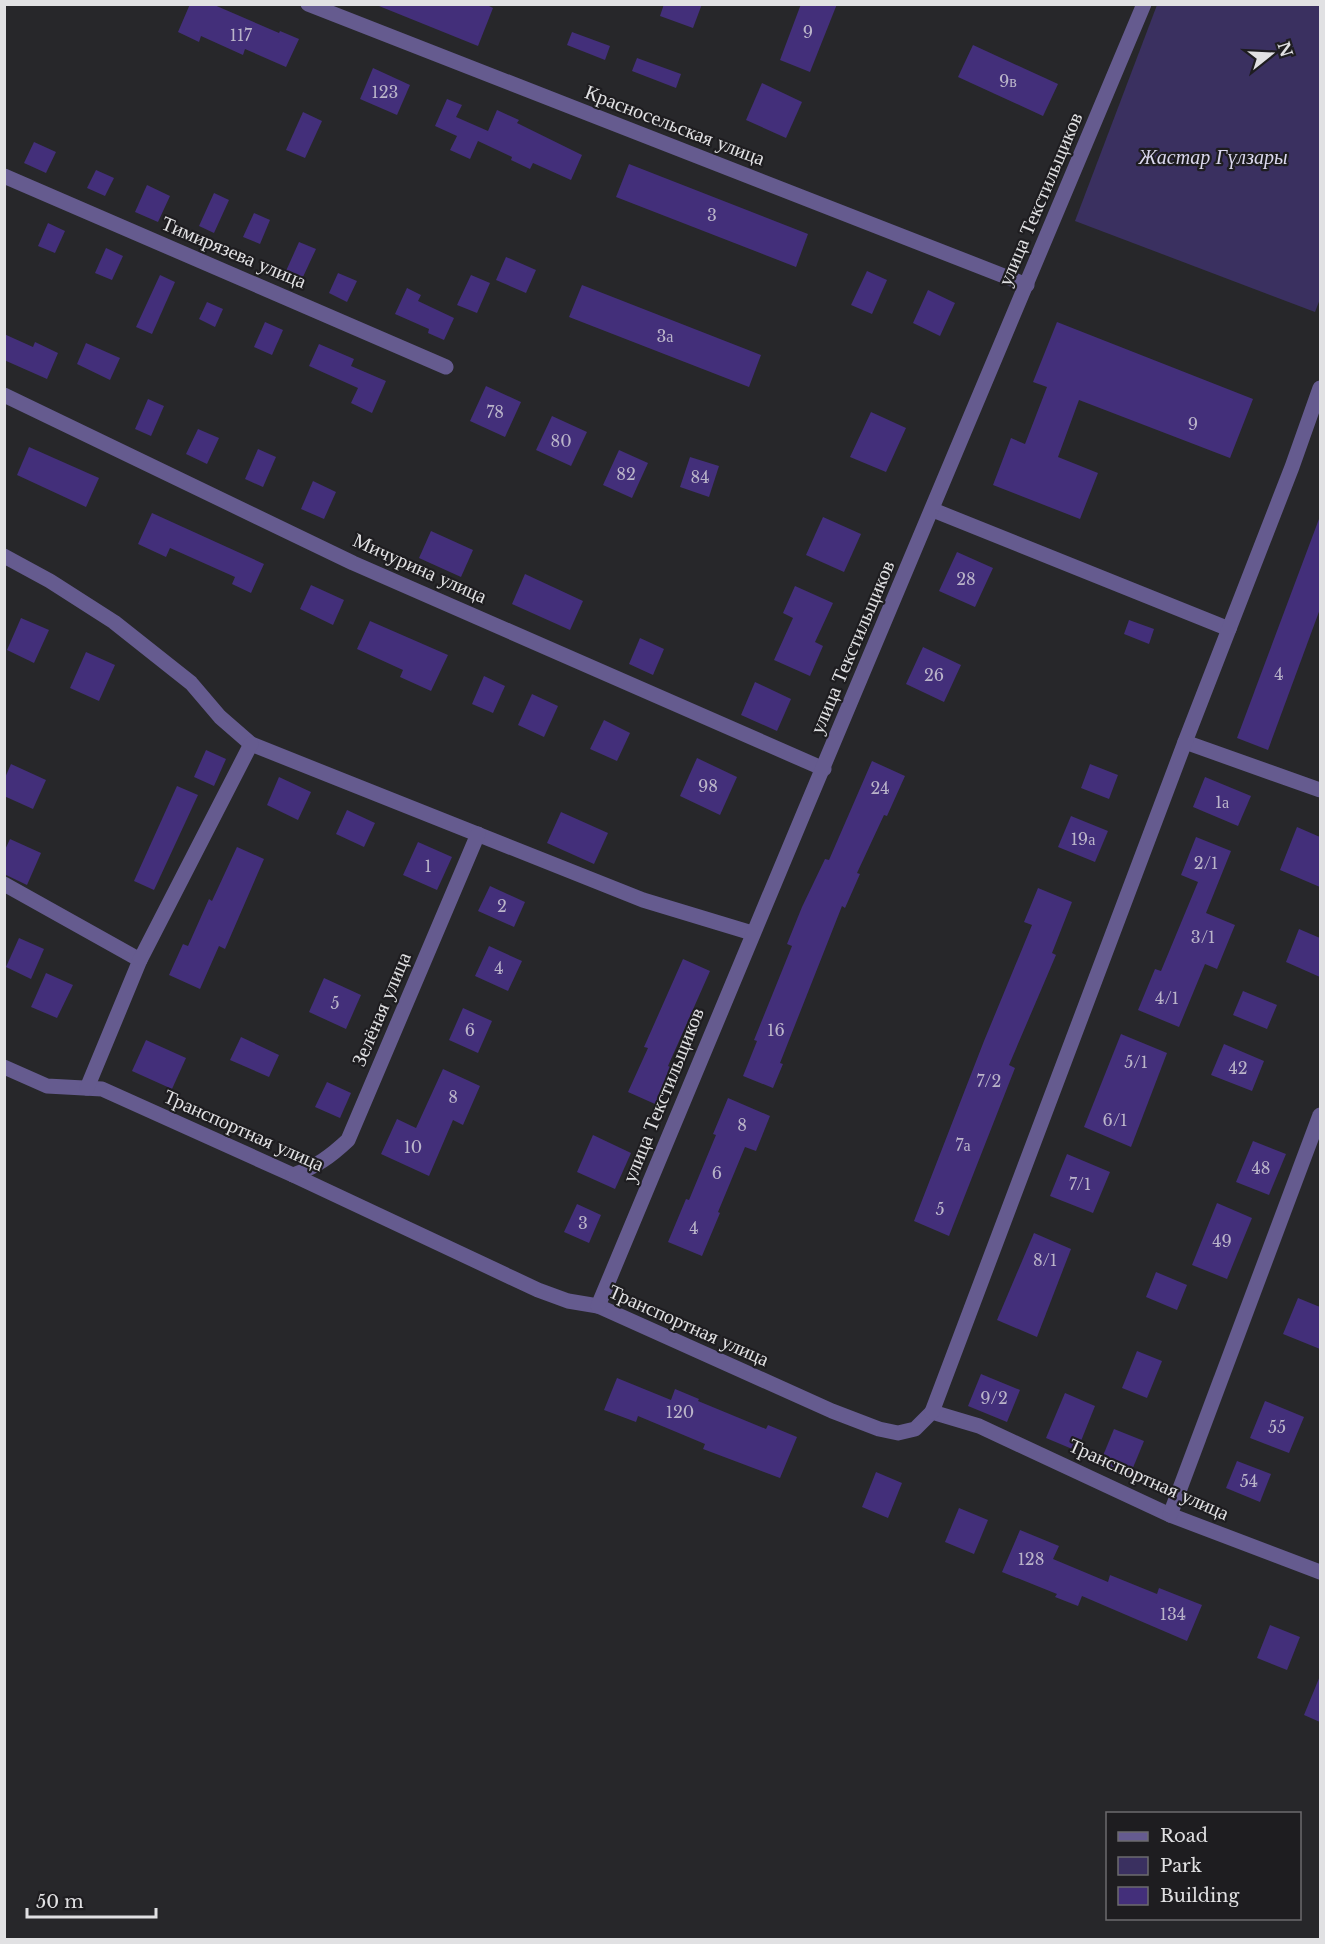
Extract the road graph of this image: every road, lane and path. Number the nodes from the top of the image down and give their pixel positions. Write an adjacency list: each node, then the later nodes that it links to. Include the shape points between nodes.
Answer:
1 (308, 4): 4 (street, Красносельская улица)
2 (1144, 4): 4 (street, улица Текстильщиков)
3 (4, 176): 5 (street, Тимирязева улица)
4 (1027, 285): 8 (street, улица Текстильщиков)
5 (446, 368)
6 (1320, 390): 10 (street)
7 (4, 395): 13 (street, Мичурина улица, via 353,562)
8 (933, 510): 10 (street); 13 (street, улица Текстильщиков)
9 (4, 556): 12 (street, via 114,622 192,683 220,717)
10 (1229, 629): 11 (street)
11 (1185, 742): 14 (street); 24 (street)
12 (251, 744): 15 (street); 18 (street)
13 (824, 769): 17 (street, улица Текстильщиков)
14 (1320, 790)
15 (478, 834): 17 (street, via 643,900); 22 (street, Зелёная улица, via 348,1140 327,1160)
16 (4, 885): 18 (street)
17 (752, 933): 23 (street, улица Текстильщиков)
18 (140, 960): 20 (street)
19 (4, 1067): 20 (street, Транспортная улица, via 47,1086)
20 (87, 1088): 22 (street, Транспортная улица, via 102,1089)
21 (1320, 1115): 25 (street)
22 (293, 1175): 23 (street, Транспортная улица, via 538,1290)
23 (598, 1306): 24 (street, Транспортная улица, via 879,1430 898,1433 915,1429)
24 (932, 1412): 25 (street, Транспортная улица, via 979,1426)
25 (1170, 1515): 26 (street, Транспортная улица)
26 (1320, 1572)

